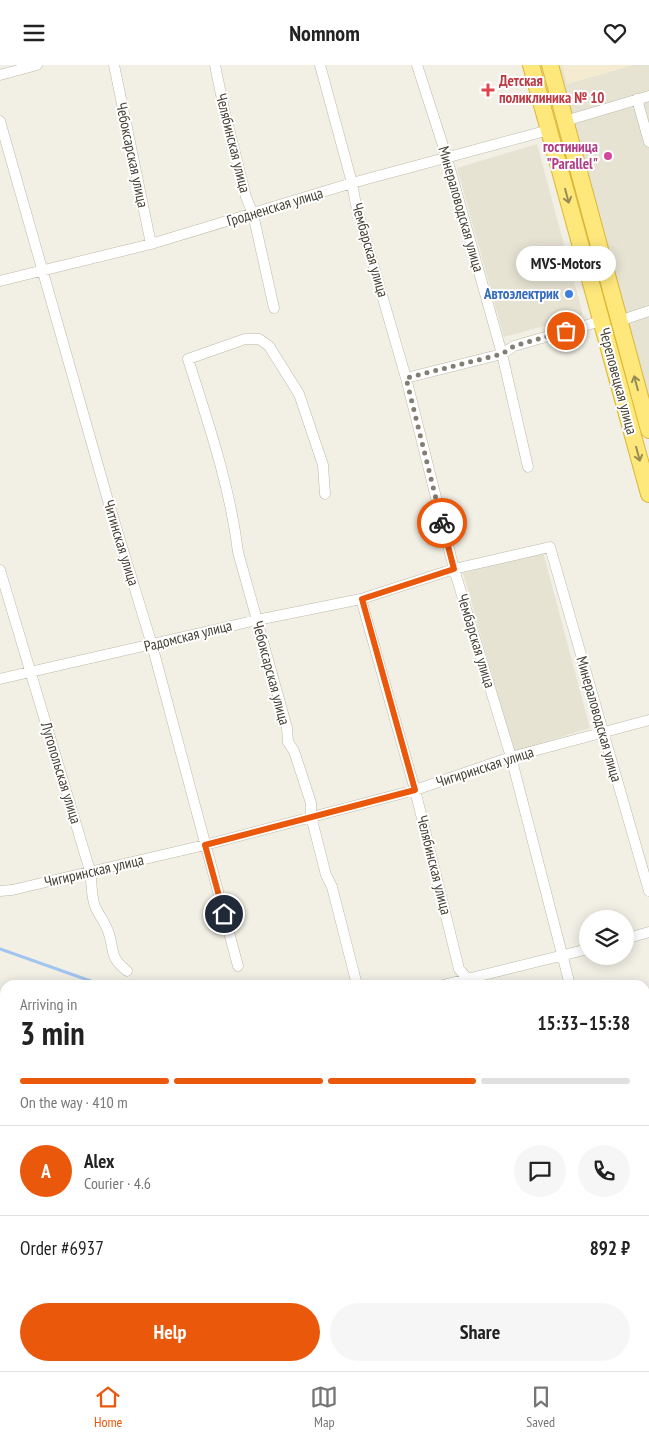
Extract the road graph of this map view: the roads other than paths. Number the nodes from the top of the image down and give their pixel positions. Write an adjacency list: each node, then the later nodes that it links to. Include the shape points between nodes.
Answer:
1 (37, 65): 8 (street)
2 (114, 65): 18 (street, Чебоксарская улица)
3 (215, 65): 17 (street, Челябинская улица)
4 (320, 65): 16 (street, Чембарская улица)
5 (417, 65): 15 (street, Минераловодская улица)
6 (531, 65): 13 (highway, Череповецкая улица)
7 (550, 65): 12 (highway, Череповецкая улица)
8 (0, 75)
9 (649, 96): 10 (street)
10 (637, 99): 12 (street); 14 (street)
11 (0, 121): 19 (street, Читинская улица)
12 (565, 121): 24 (highway, Череповецкая улица)
13 (549, 130): 15 (street, Гродненская улица); 23 (highway, Череповецкая улица, one-way to 23)
14 (649, 142)
15 (447, 158): 16 (street, Гродненская улица); 25 (street, Минераловодская улица)
16 (352, 183): 17 (street, Гродненская улица); 26 (street, Чембарская улица)
17 (253, 214): 18 (street, Гродненская улица); 21 (street, Челябинская улица)
18 (151, 244): 19 (street, Гродненская улица)
19 (42, 271): 20 (street, Гродненская улица); 36 (street, Читинская улица)
20 (0, 281)
21 (274, 308)
22 (649, 311): 24 (street)
23 (601, 321): 25 (street, via 514,346); 30 (highway, Череповецкая улица, one-way to 30)
24 (619, 321): 27 (highway, Череповецкая улица, one-way to 24)
25 (502, 354): 26 (street); 28 (street, Минераловодская улица)
26 (406, 378): 32 (street, Чембарская улица)
27 (649, 430)
28 (528, 467)
29 (326, 494): 35 (street, Чебоксарская улица, via 323,465 299,393 269,346 259,339 246,339 188,359 211,431)
30 (649, 494)
31 (550, 547): 32 (street, Радомская улица); 40 (street, Минераловодская улица)
32 (454, 569): 34 (street, Радомская улица); 41 (street, Чембарская улица)
33 (0, 570): 37 (street, Лугопольская улица)
34 (362, 599): 35 (street, Радомская улица); 42 (street, Челябинская улица)
35 (257, 620): 36 (street, Радомская улица); 43 (street, Чебоксарская улица, via 288,742 311,803)
36 (152, 645): 37 (street, Радомская улица); 44 (street, Читинская улица)
37 (30, 672): 38 (street, Радомская улица); 45 (street, Лугопольская улица)
38 (0, 679)
39 (649, 720): 40 (street, Чигиринская улица)
40 (602, 732): 41 (street, Чигиринская улица); 47 (street, Минераловодская улица)
41 (512, 757): 42 (street, Чигиринская улица); 51 (street, Чембарская улица)
42 (415, 790): 43 (street, Чигиринская улица); 55 (street, Челябинская улица, via 459,969)
43 (310, 816): 44 (street, Чигиринская улица); 54 (street, Чебоксарская улица)
44 (205, 845): 45 (street, Чигиринская улица); 52 (street, Читинская улица)
45 (90, 871): 46 (street, Чигиринская улица); 53 (street, Лугопольская улица, via 95,905 110,935 112,951 118,964)
46 (0, 891)
47 (649, 891)
48 (649, 932): 49 (street)
49 (634, 936)
50 (579, 951): 51 (street)
51 (562, 956): 56 (street); 57 (street, Чембарская улица)
52 (238, 966)
53 (127, 971)
54 (356, 980)
55 (467, 980)
56 (475, 980)
57 (569, 980)

